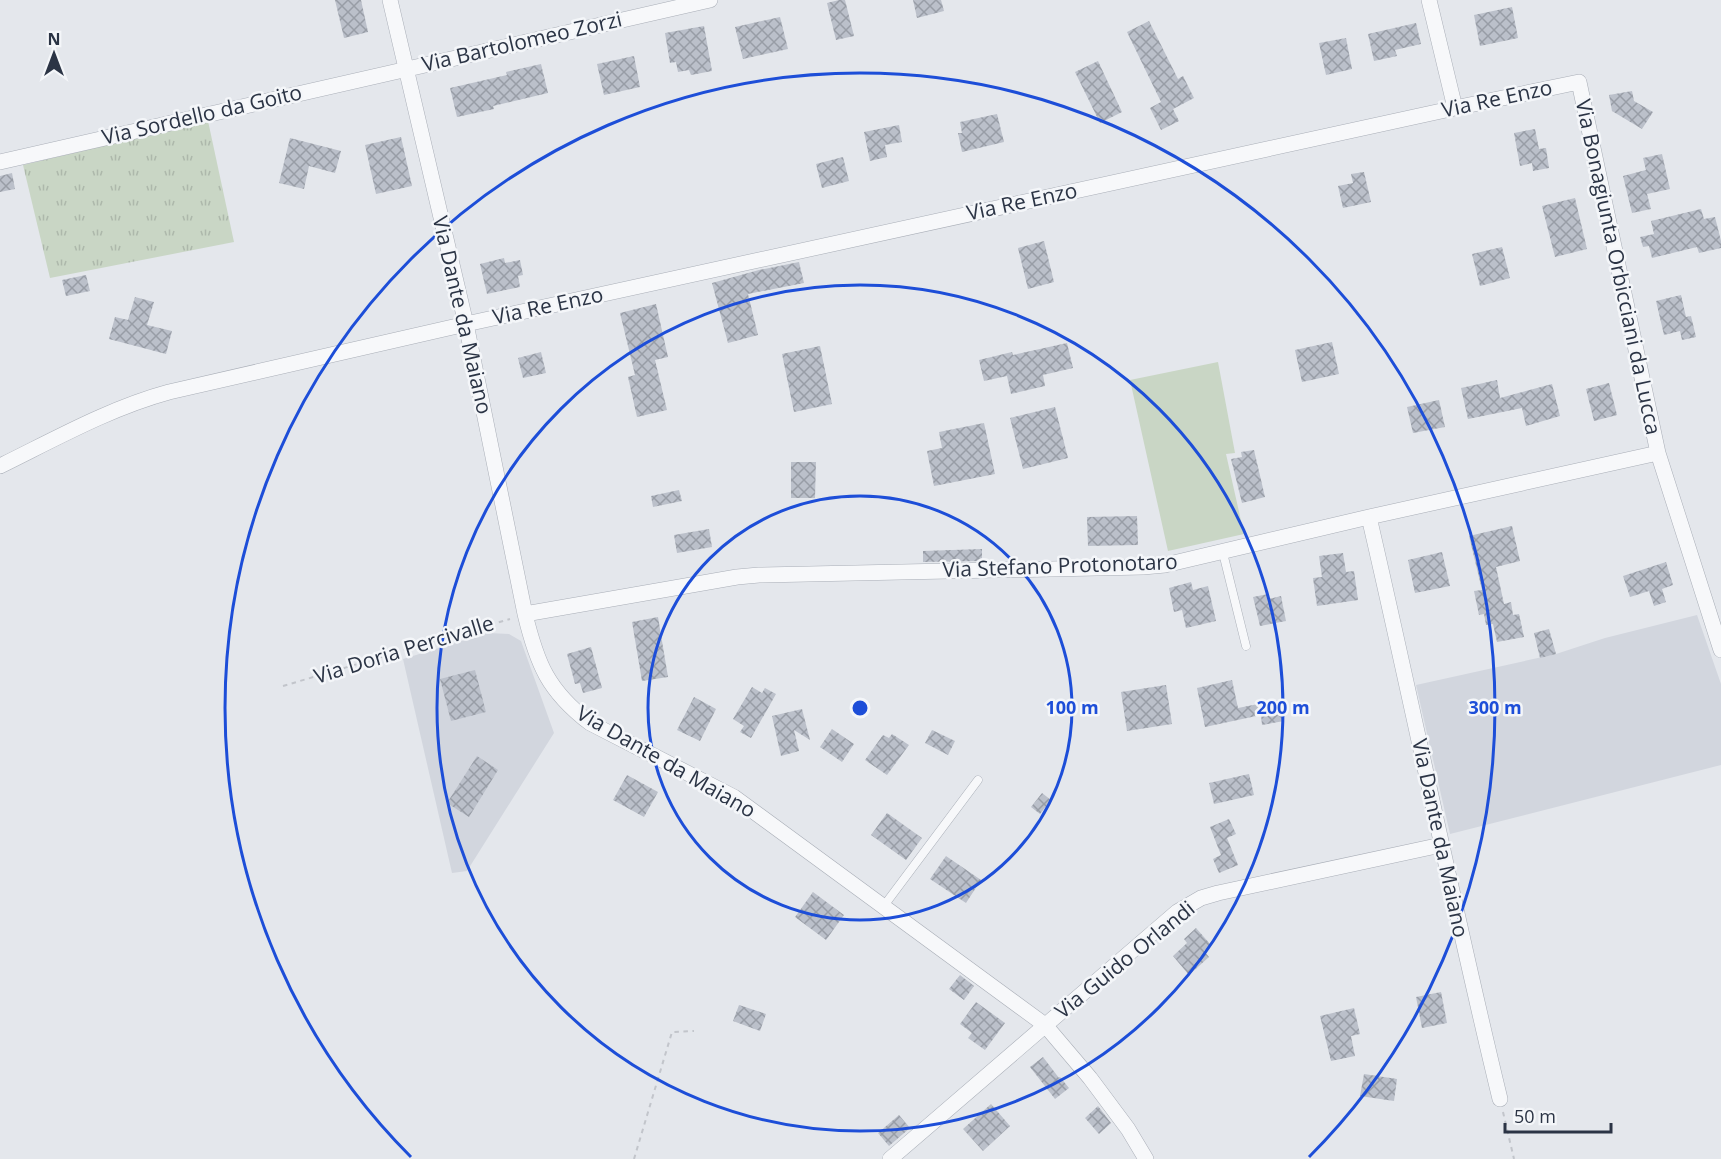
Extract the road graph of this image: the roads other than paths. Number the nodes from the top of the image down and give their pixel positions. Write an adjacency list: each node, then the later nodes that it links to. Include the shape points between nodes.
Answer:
1 (390, 0): 4 (street, Via Dante da Maiano)
2 (710, 0): 4 (street, Via Bartolomeo Zorzi)
3 (1429, 0): 6 (street)
4 (405, 69): 7 (street, Via Sordello da Goito); 8 (street, Via Dante da Maiano)
5 (1579, 82): 6 (street, Via Re Enzo); 9 (street, Via Bonagiunta Orbicciani da Lucca)
6 (1455, 108): 8 (street, Via Re Enzo)
7 (0, 162)
8 (466, 324): 10 (street, via 150,397); 13 (street, Via Dante da Maiano)
9 (1658, 453): 11 (street, Via Stefano Protonotaro); 15 (street, Via Bonagiunta Orbicciani da Lucca)
10 (0, 466)
11 (1369, 517): 12 (street, Via Stefano Protonotaro); 17 (street, Via Dante da Maiano)
12 (1223, 553): 13 (street, Via Stefano Protonotaro, via 1143,567 759,575); 14 (lane)
13 (525, 614): 18 (street, Via Dante da Maiano, via 537,659 550,683 572,709 590,723 734,797)
14 (1246, 646)
15 (1721, 650)
16 (978, 780): 18 (lane)
17 (1441, 845): 19 (street, Via Guido Orlandi, via 1201,898 1177,912); 20 (street, Via Dante da Maiano)
18 (883, 907): 19 (street, Via Dante da Maiano)
19 (1045, 1025): 21 (street, Via Guido Orlandi); 22 (street, Via Dante da Maiano, via 1090,1078)
20 (1500, 1099)
21 (890, 1159)
22 (1146, 1159)

